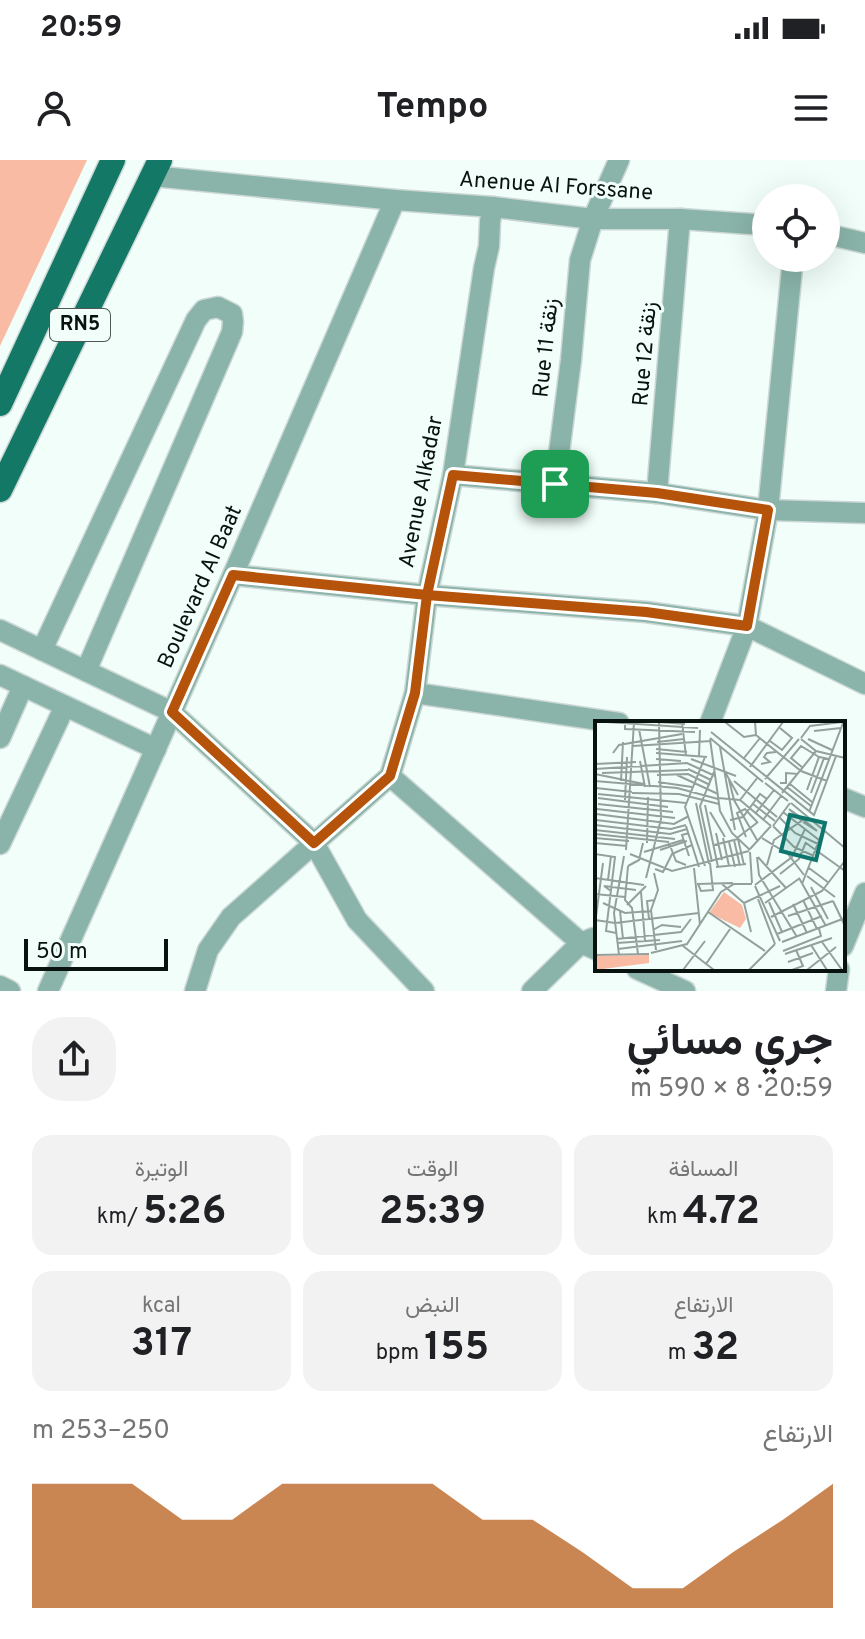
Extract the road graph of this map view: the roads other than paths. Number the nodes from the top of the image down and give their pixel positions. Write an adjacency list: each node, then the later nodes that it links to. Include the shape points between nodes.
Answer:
1 (113, 160): 12 (main road, RN5)
2 (619, 160): 6 (street, Rue 11 زنقة)
3 (156, 168): 4 (street, Anenue Al Forssane); 15 (main road, RN5)
4 (395, 200): 5 (street, Anenue Al Forssane); 19 (street, Boulevard Al Baat)
5 (493, 207): 6 (street, Anenue Al Forssane); 13 (street, Avenue Alkadar)
6 (593, 219): 7 (street, Anenue Al Forssane); 14 (street, Rue 11 زنقة, via 580,260)
7 (680, 219): 8 (street, Anenue Al Forssane); 16 (street, Rue 12 زنقة)
8 (752, 224)
9 (840, 237): 10 (street)
10 (865, 243)
11 (792, 272): 17 (street)
12 (0, 404)
13 (453, 475): 14 (street); 20 (street, Avenue Alkadar)
14 (555, 484): 16 (street)
15 (0, 490)
16 (657, 493): 17 (street)
17 (768, 510): 18 (street); 21 (street)
18 (865, 513)
19 (233, 575): 20 (street); 30 (street, Boulevard Al Baat)
20 (427, 595): 21 (street, via 646,612); 28 (street, Avenue Alkadar)
21 (747, 626): 26 (street); 32 (street)
22 (0, 630): 23 (street)
23 (42, 650): 24 (street); 24 (street, via 196,320 204,310 218,307 232,314 232,332)
24 (86, 671): 30 (street)
25 (0, 675): 27 (street)
26 (865, 684)
27 (23, 686): 29 (street); 33 (street)
28 (415, 693): 31 (street); 35 (street, Avenue Alkadar)
29 (65, 706): 34 (street); 39 (street)
30 (172, 712): 34 (street, Boulevard Al Baat); 38 (street)
31 (605, 721)
32 (711, 721)
33 (0, 738)
34 (156, 749): 47 (street, Boulevard Al Baat)
35 (390, 776): 38 (street); 42 (street)
36 (845, 799): 37 (street)
37 (865, 807)
38 (314, 843): 48 (street, via 231,917 208,950); 49 (street, via 357,920)
39 (0, 844)
40 (865, 893): 41 (street)
41 (845, 941)
42 (592, 943): 50 (street)
43 (641, 971): 51 (street)
44 (839, 971): 52 (street)
45 (0, 986): 46 (street)
46 (10, 991)
47 (48, 991)
48 (195, 991)
49 (424, 991)
50 (532, 991)
51 (685, 991)
52 (836, 991)

